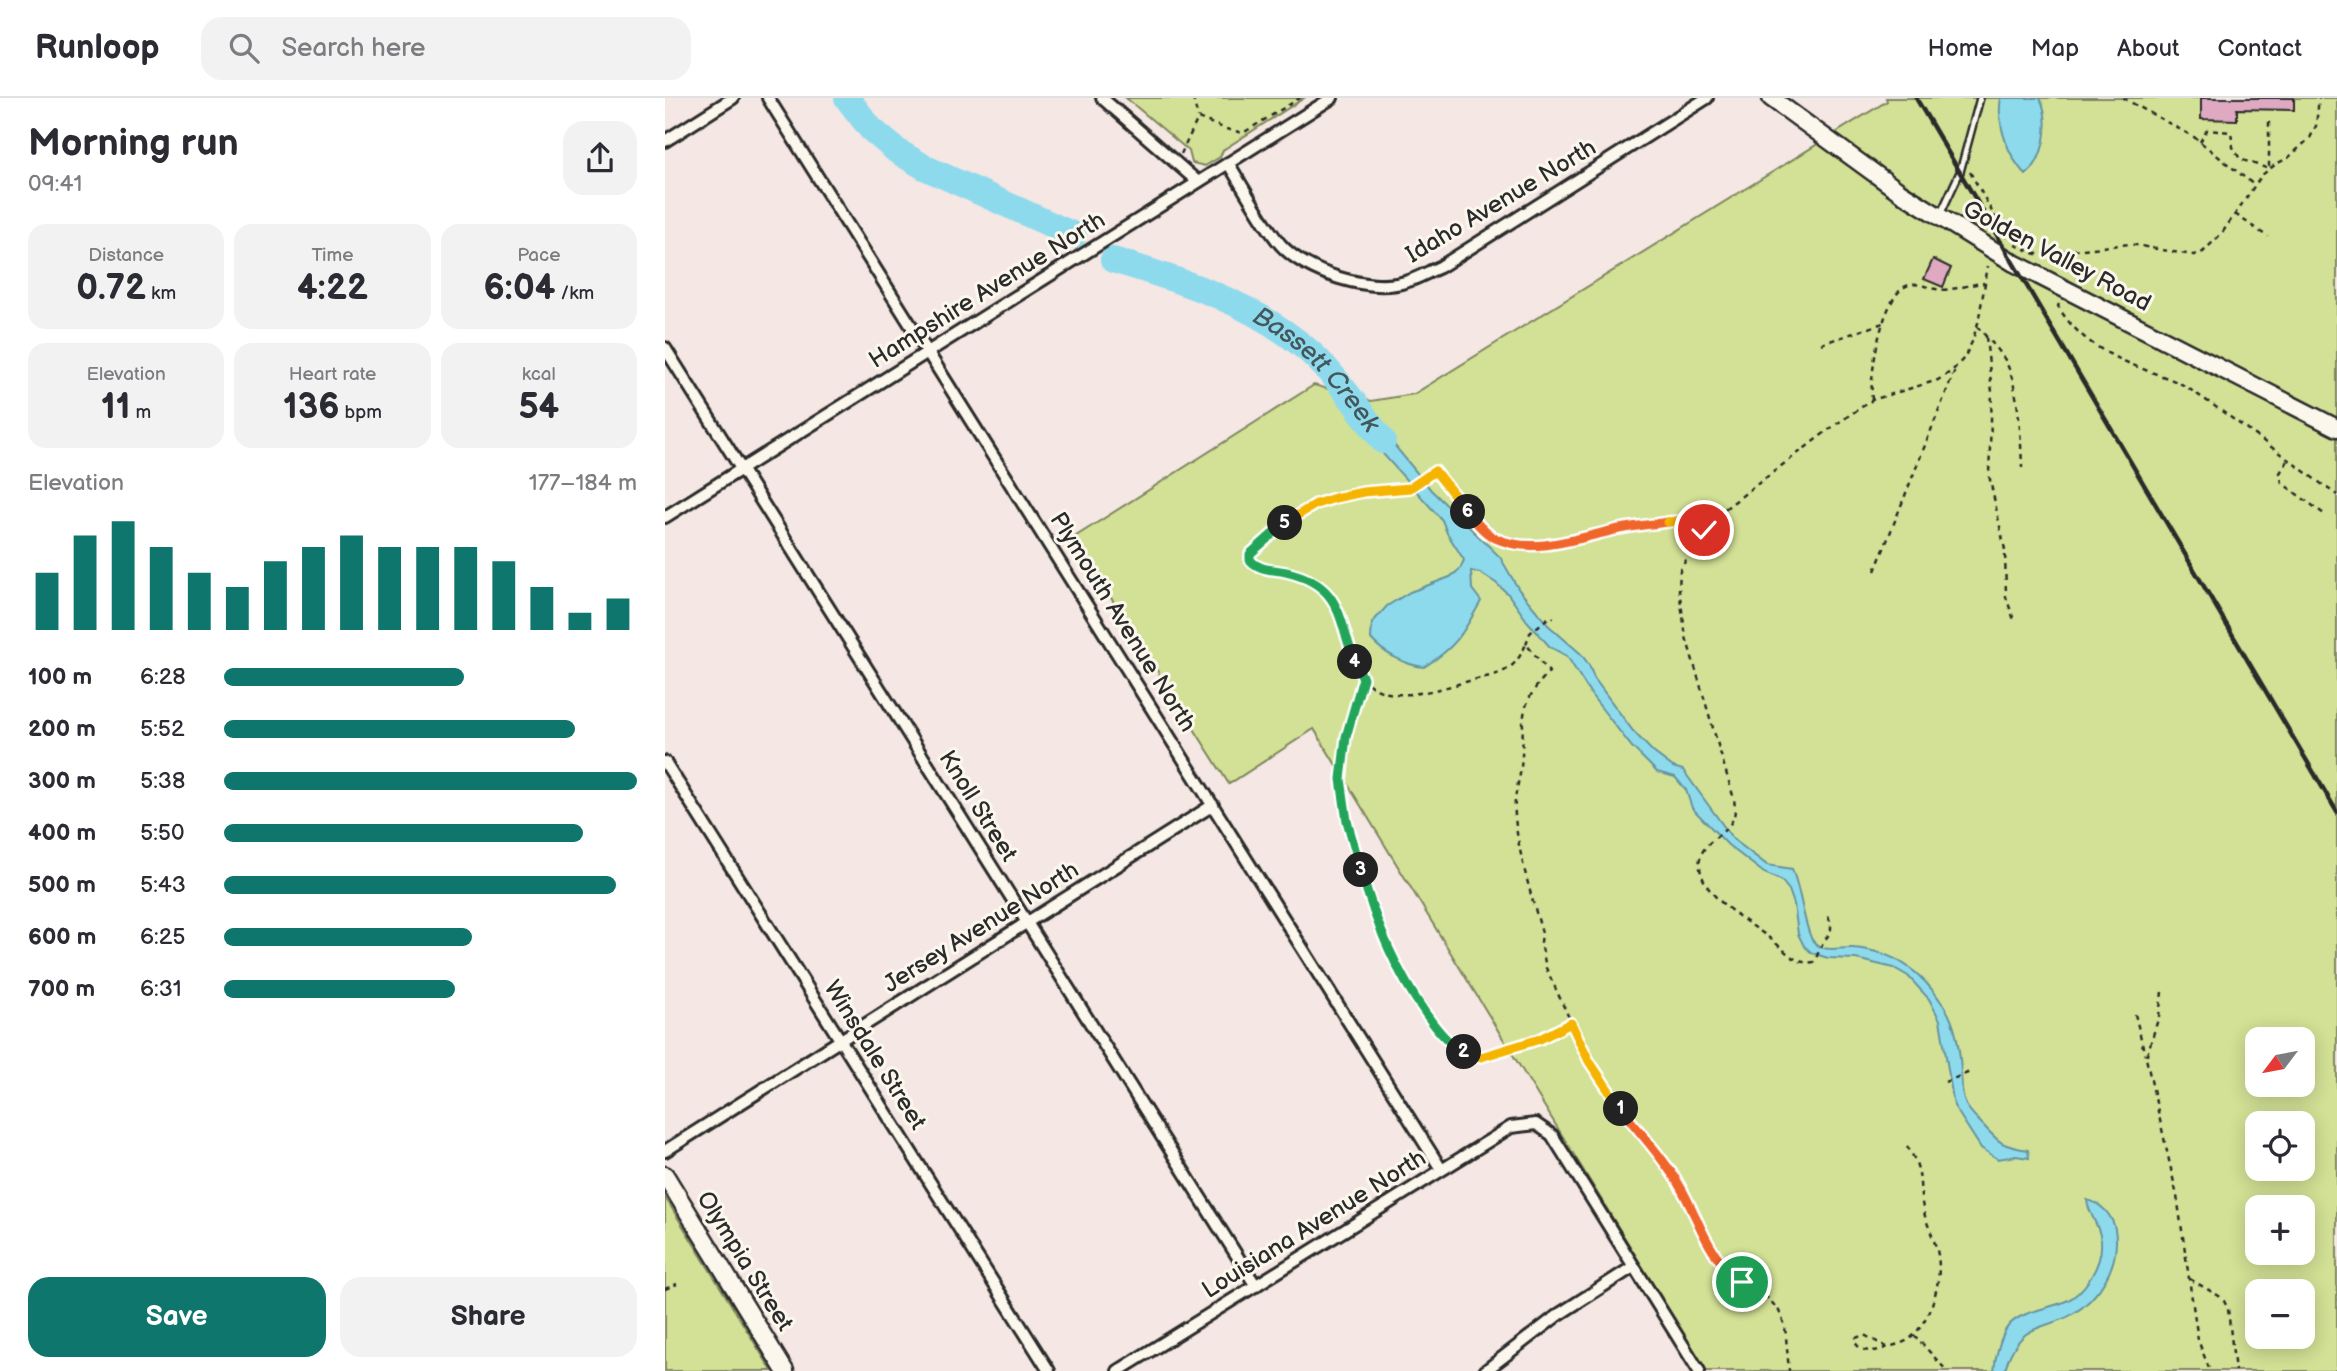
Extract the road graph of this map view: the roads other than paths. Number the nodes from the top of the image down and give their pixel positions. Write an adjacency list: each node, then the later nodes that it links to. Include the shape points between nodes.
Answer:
1 (733, 98): 9 (street)
2 (768, 98): 14 (street, Plymouth Avenue North)
3 (1102, 98): 11 (street)
4 (1332, 98): 10 (street, Hampshire Avenue North)
5 (1707, 98): 10 (street, Idaho Avenue North, via 1440,267 1403,283 1350,281 1298,261 1280,244)
6 (1771, 98): 8 (street, Golden Valley Road)
7 (1980, 98): 12 (lane, via 1963,160)
8 (1790, 104): 12 (street, Golden Valley Road)
9 (665, 141)
10 (1228, 163): 11 (street, Hampshire Avenue North)
11 (1198, 182): 14 (street, Hampshire Avenue North)
12 (1939, 218): 15 (street, Golden Valley Road, via 2014,263)
13 (665, 348): 16 (street, Knoll Street)
14 (928, 352): 16 (street, Hampshire Avenue North); 19 (street, Plymouth Avenue North)
15 (2337, 428)
16 (741, 470): 17 (street, Hampshire Avenue North); 20 (street, Knoll Street)
17 (665, 517)
18 (665, 762): 21 (street, Winsdale Street)
19 (1213, 805): 20 (street, Jersey Avenue North); 23 (street, Plymouth Avenue North)
20 (1027, 923): 21 (street, Jersey Avenue North); 26 (street, Knoll Street)
21 (840, 1040): 22 (street, Jersey Avenue North); 28 (street, Winsdale Street)
22 (665, 1151)
23 (1441, 1169): 25 (street, Louisiana Avenue North, via 1511,1127 1536,1124 1552,1135); 26 (street, Louisiana Avenue North)
24 (665, 1175): 27 (street, Olympia Street)
25 (1633, 1267): 30 (street, via 1558,1315); 31 (street)
26 (1256, 1286): 29 (street, Louisiana Avenue North)
27 (785, 1371)
28 (1049, 1371)
29 (1118, 1371)
30 (1485, 1371)
31 (1699, 1371)

